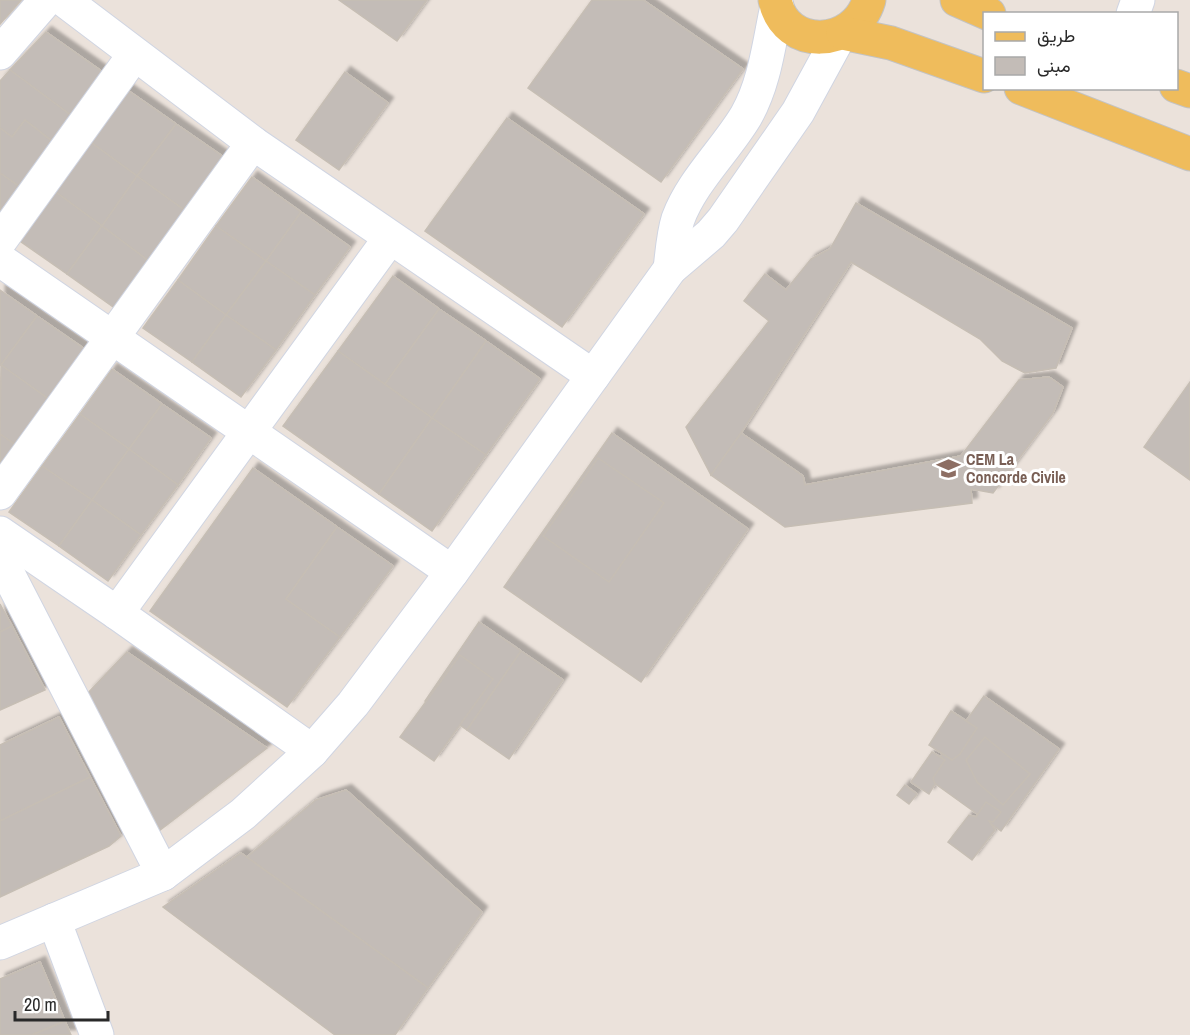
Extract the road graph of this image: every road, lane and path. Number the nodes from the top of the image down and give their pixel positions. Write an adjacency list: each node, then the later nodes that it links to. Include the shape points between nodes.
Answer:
1 (46, 0): 8 (street)
2 (64, 0): 9 (street)
3 (869, 0): 7 (main road, via 864,15)
4 (957, 0): 6 (main road)
5 (774, 2): 7 (main road, via 784,20 796,30 825,38); 17 (street, via 762,76 752,103 687,200 675,228)
6 (984, 12)
7 (841, 34): 10 (main road, via 891,43); 17 (street, via 798,112 723,220)
8 (0, 53)
9 (134, 55): 12 (street); 15 (street)
10 (983, 76)
11 (1027, 90): 13 (main road)
12 (253, 143): 14 (street); 18 (street)
13 (1190, 154)
14 (390, 237): 19 (street); 20 (street)
15 (0, 241)
16 (0, 260): 18 (street)
17 (670, 269): 19 (street)
18 (113, 337): 20 (street); 21 (street)
19 (593, 376): 24 (street)
20 (249, 430): 24 (street); 25 (street)
21 (0, 493)
22 (0, 533): 25 (street)
23 (0, 558): 27 (street)
24 (452, 572): 26 (street, via 353,704)
25 (117, 613): 26 (street)
26 (312, 751): 27 (street, via 243,814)
27 (163, 874): 28 (street)
28 (54, 920): 29 (street); 30 (street)
29 (0, 943)
30 (97, 1035)

